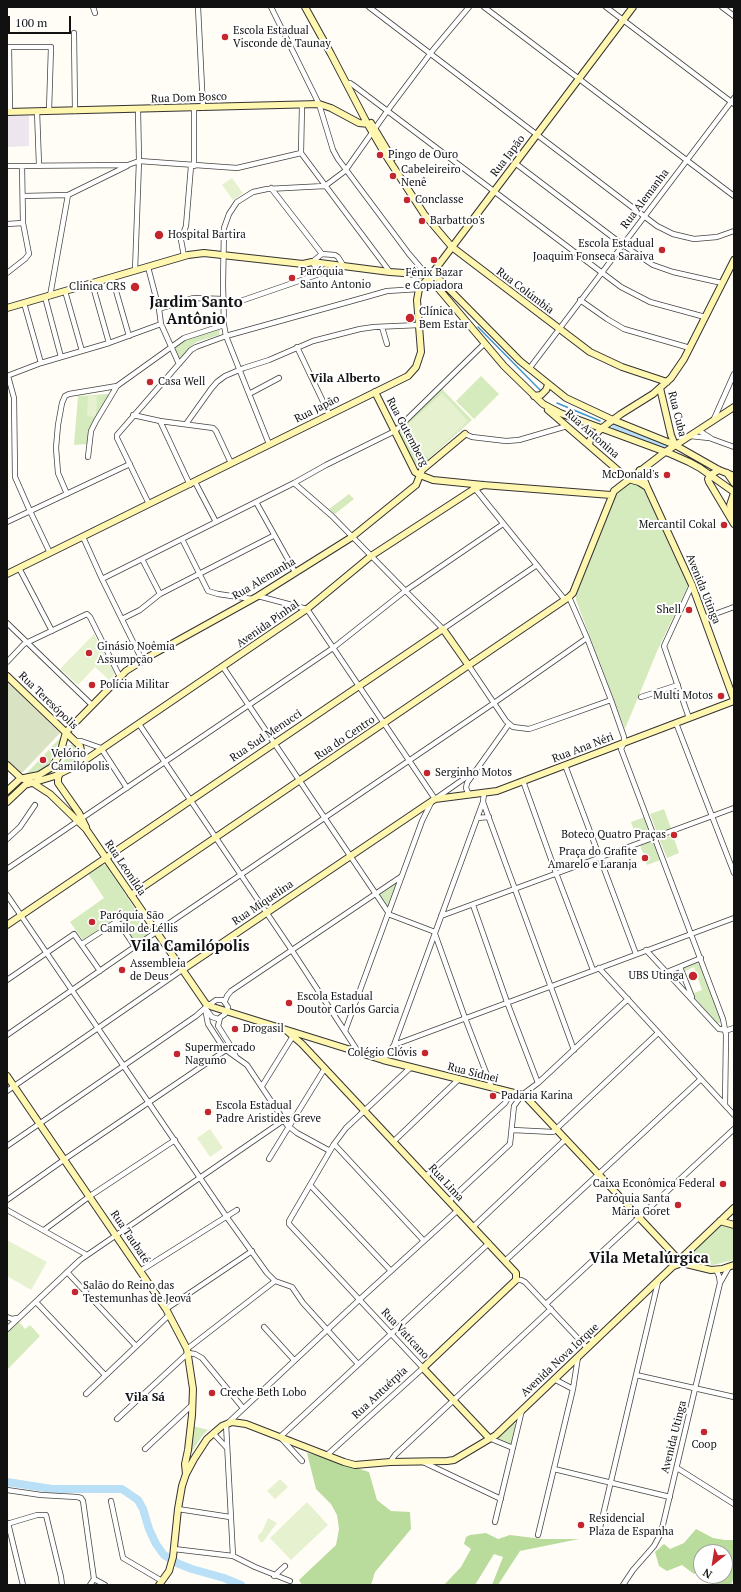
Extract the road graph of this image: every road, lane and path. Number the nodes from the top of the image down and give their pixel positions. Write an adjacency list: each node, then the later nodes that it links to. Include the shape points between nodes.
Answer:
1 (94, 7): 11 (street)
2 (198, 7): 23 (street)
3 (271, 7): 20 (street)
4 (305, 7): 18 (main road, Rua Colúmbia)
5 (369, 7): 16 (street)
6 (468, 7): 16 (street)
7 (484, 7): 17 (street)
8 (606, 7): 13 (street)
9 (633, 7): 13 (main road, Rua Japão)
10 (722, 7): 12 (street)
11 (95, 13)
12 (734, 16)
13 (623, 20): 17 (main road, Rua Japão); 19 (street)
14 (74, 33): 28 (street)
15 (8, 47): 27 (street, via 51,48); 29 (street)
16 (430, 54): 25 (street); 31 (street)
17 (579, 79): 31 (main road, Rua Japão); 33 (street)
18 (348, 83): 25 (street); 30 (main road, Rua Colúmbia)
19 (733, 101): 33 (street, Rua Alemanha)
20 (319, 104): 21 (main road, Rua Dom Bosco); 30 (main road, Rua Dom Bosco); 41 (street, via 332,150)
21 (302, 105): 23 (main road, Rua Dom Bosco); 32 (street)
22 (194, 108): 23 (main road, Rua Dom Bosco); 24 (main road, Rua Dom Bosco); 40 (street)
23 (203, 108)
24 (138, 110): 28 (main road, Rua Dom Bosco); 34 (street)
25 (388, 110): 30 (street); 44 (street)
26 (38, 111): 27 (main road, Rua Dom Bosco); 29 (main road, Rua Dom Bosco); 36 (street)
27 (49, 111): 28 (main road, Rua Dom Bosco)
28 (75, 111)
29 (8, 112)
30 (372, 128): 41 (street); 53 (main road, Rua Colúmbia, via 424,214)
31 (536, 135): 35 (main road, Rua Japão); 48 (street)
32 (301, 153): 40 (street, via 237,168); 42 (street)
33 (687, 160): 47 (street); 48 (street, Rua Alemanha)
34 (139, 161): 37 (street); 40 (street); 61 (street)
35 (515, 163): 44 (main road, Rua Japão); 52 (street)
36 (39, 165): 37 (street); 39 (street)
37 (128, 165): 45 (street)
38 (7, 166): 39 (street)
39 (22, 166): 46 (street)
40 (193, 166): 56 (street, via 186,226 181,240)
41 (345, 171): 42 (street); 66 (street)
42 (325, 186): 43 (street); 62 (street)
43 (271, 188): 54 (street, via 248,194 232,207 225,224); 55 (street)
44 (494, 191): 53 (main road, Rua Japão); 63 (street)
45 (68, 195): 46 (street); 72 (street)
46 (23, 196): 49 (street)
47 (734, 196)
48 (645, 217): 51 (street, via 664,230 689,238 700,239); 52 (street, Rua Alemanha)
49 (23, 223): 50 (street); 64 (street, via 28,255)
50 (7, 224)
51 (734, 231)
52 (623, 244): 63 (street, Rua Alemanha); 69 (street, via 662,269)
53 (452, 247): 66 (main road, Rua Japão); 86 (main road, Rua Colúmbia)
54 (224, 254): 56 (main road); 58 (main road); 73 (street)
55 (322, 254): 58 (street); 59 (street, via 338,257)
56 (184, 256): 60 (main road)
57 (734, 260): 69 (main road)
58 (311, 263): 59 (main road); 65 (street)
59 (343, 266): 62 (main road); 65 (street, via 333,274)
60 (148, 267): 61 (main road); 78 (street)
61 (136, 270): 67 (main road)
62 (390, 272): 66 (main road)
63 (601, 272): 74 (street, Rua Alemanha); 79 (street, via 638,297)
64 (7, 273)
65 (322, 274): 76 (street)
66 (429, 276): 70 (main road, Rua Japão); 80 (main road, via 437,277); 85 (main road)
67 (112, 277): 68 (main road); 87 (street)
68 (92, 283): 71 (main road); 89 (street)
69 (722, 283): 79 (main road)
70 (419, 289): 83 (main road, Rua Japão); 88 (street, via 387,292)
71 (65, 291): 72 (main road); 95 (street)
72 (48, 296): 75 (main road); 96 (street)
73 (224, 299): 76 (street); 78 (street, via 193,298)
74 (580, 300): 86 (street, Rua Alemanha); 94 (street, via 624,328)
75 (24, 303): 77 (main road); 97 (street)
76 (224, 306): 82 (street)
77 (7, 308)
78 (159, 309): 81 (street)
79 (705, 317): 94 (main road)
80 (480, 320): 85 (main road); 100 (main road)
81 (161, 324): 87 (street); 92 (street)
82 (224, 324): 88 (street); 92 (street, via 189,335)
83 (419, 325): 84 (street); 108 (main road, Rua Japão, via 421,352 416,367 408,376)
84 (382, 326): 90 (street); 93 (street, via 360,329)
85 (470, 327): 91 (main road)
86 (558, 329): 100 (street, Rua Alemanha); 104 (main road, Rua Colúmbia, via 582,347 608,361)
87 (129, 336): 89 (street)
88 (226, 336): 98 (street, via 196,347); 99 (street)
89 (109, 343): 95 (street)
90 (387, 344)
91 (484, 344): 110 (main road); 122 (street)
92 (170, 346): 98 (street); 106 (street)
93 (297, 347): 99 (street, via 269,360); 113 (street)
94 (690, 348): 104 (main road)
95 (82, 351): 96 (street)
96 (61, 357): 97 (street)
97 (41, 363): 102 (street)
98 (179, 364): 114 (street)
99 (240, 369): 109 (street); 118 (street, via 217,382)
100 (529, 369): 105 (main road)
101 (734, 374): 116 (street)
102 (7, 376): 154 (street, via 14,398 15,477)
103 (279, 378): 109 (street)
104 (668, 382): 107 (main road)
105 (548, 385): 110 (main road, via 541,395); 115 (main road, via 573,402)
106 (117, 386): 131 (street, via 93,427); 148 (street, via 69,394 62,400 58,425 57,464)
107 (660, 388): 115 (main road); 128 (main road, Rua Cuba)
108 (375, 392): 113 (main road, Rua Japão); 122 (main road, Rua Gutemberg)
109 (249, 394): 126 (street)
110 (534, 396): 111 (main road)
111 (543, 404): 119 (main road, Rua Antonina); 120 (main road)
112 (734, 407): 116 (main road)
113 (330, 414): 126 (main road, Rua Japão)
114 (133, 415): 117 (street); 133 (street, via 117,436)
115 (613, 420): 120 (main road); 128 (main road)
116 (713, 420): 121 (main road)
117 (160, 421): 118 (street); 142 (street)
118 (186, 424): 132 (street, via 214,429)
119 (567, 426): 123 (street, via 513,441); 127 (main road, Rua Antonina)
120 (602, 428): 127 (main road); 130 (main road)
121 (698, 430): 124 (main road); 125 (street)
122 (395, 431): 138 (main road, Rua Gutemberg, via 415,472); 143 (street)
123 (465, 434): 138 (main road, Rua Alemanha, via 424,468)
124 (690, 436): 125 (street); 128 (main road)
125 (712, 439): 129 (street)
126 (270, 444): 132 (main road, Rua Japão)
127 (588, 444): 140 (main road, Rua Antonina)
128 (675, 445): 130 (main road); 135 (main road)
129 (734, 447)
130 (665, 452): 134 (main road); 137 (main road)
131 (88, 457)
132 (231, 463): 142 (main road, Rua Japão)
133 (130, 464): 148 (street); 153 (street)
134 (640, 470): 140 (main road); 146 (main road, Avenida Utinga)
135 (719, 470): 136 (main road); 137 (main road)
136 (727, 473): 139 (main road); 144 (main road)
137 (710, 474): 147 (main road, via 709,482); 149 (main road)
138 (420, 476): 141 (main road, Rua Gutemberg); 162 (main road, Rua Alemanha, via 416,485)
139 (734, 476)
140 (628, 479): 146 (main road); 150 (main road)
141 (452, 482): 145 (main road, Rua Gutemberg); 151 (main road, via 462,487 465,491)
142 (192, 483): 153 (main road, Rua Japão); 157 (street)
143 (294, 483): 152 (street); 162 (street)
144 (734, 483)
145 (473, 487): 150 (main road, Avenida Pinhal, via 483,485); 151 (main road, Avenida Pinhal); 158 (street)
146 (647, 487): 173 (main road, Avenida Utinga)
147 (714, 491): 149 (main road, via 724,498); 159 (main road)
148 (67, 494): 154 (street)
149 (733, 494): 155 (main road, via 731,509)
150 (611, 495): 177 (main road, via 575,590)
151 (464, 496): 165 (main road, Avenida Pinhal)
152 (256, 502): 157 (street); 160 (street)
153 (149, 504): 161 (main road, Rua Japão)
154 (30, 512): 156 (street); 164 (street)
155 (734, 516)
156 (7, 522)
157 (216, 522): 163 (street)
158 (503, 524): 167 (street); 174 (street)
159 (734, 524)
160 (274, 536): 169 (street); 171 (street)
161 (83, 537): 164 (main road, Rua Japão); 172 (street)
162 (352, 537): 165 (street); 169 (main road, Rua Alemanha)
163 (182, 539): 166 (street); 171 (street)
164 (50, 553): 168 (main road, Rua Japão)
165 (371, 556): 174 (street); 179 (main road, Avenida Pinhal)
166 (142, 559): 172 (street); 175 (street)
167 (537, 565): 177 (street); 183 (street, Rua Sud Menucci)
168 (19, 568): 170 (main road, Rua Japão); 184 (street)
169 (295, 572): 176 (main road, Rua Alemanha)
170 (7, 574)
171 (199, 574): 175 (street); 176 (street, via 210,592)
172 (102, 579): 181 (street)
173 (692, 585): 180 (main road, Avenida Utinga); 194 (street, via 664,646)
174 (405, 591): 183 (street); 187 (street)
175 (160, 594): 181 (street, via 140,610)
176 (255, 597): 179 (street); 188 (main road, Rua Alemanha)
177 (567, 598): 185 (street); 190 (main road, Rua do Centro)
178 (734, 607): 180 (street)
179 (307, 609): 187 (street); 191 (main road, Avenida Pinhal)
180 (704, 618): 198 (main road, Avenida Utinga)
181 (122, 619): 188 (street)
182 (7, 623): 186 (street)
183 (443, 629): 190 (main road); 195 (main road, Rua Sud Menucci)
184 (52, 631): 186 (street); 193 (street, via 88,615)
185 (587, 638): 197 (street); 199 (street)
186 (28, 642): 189 (street); 200 (street)
187 (333, 648): 195 (street); 201 (street)
188 (142, 660): 193 (main road, Rua Alemanha)
189 (7, 662)
190 (469, 666): 199 (street); 205 (main road, Rua do Centro)
191 (223, 667): 201 (street); 204 (main road, Avenida Pinhal)
192 (7, 676): 207 (main road, Rua Teresópolis)
193 (120, 677): 200 (main road, Rua Alemanha)
194 (678, 685): 196 (street); 202 (street)
195 (358, 686): 205 (street); 209 (main road, Rua Sud Menucci)
196 (642, 697)
197 (610, 700): 206 (street, via 536,728); 210 (street)
198 (734, 701): 202 (main road, Rua Ana Néri)
199 (494, 703): 206 (street); 213 (street)
200 (92, 705): 207 (main road, Rua Alemanha)
201 (248, 705): 209 (street); 214 (street)
202 (689, 718): 203 (main road, Rua Ana Néri)
203 (676, 723): 210 (main road, Rua Ana Néri); 237 (street)
204 (139, 724): 211 (main road, Avenida Pinhal); 214 (street)
205 (384, 724): 213 (street); 221 (main road, Rua do Centro)
206 (509, 724): 218 (street)
207 (66, 732): 208 (main road, Rua Teresópolis); 212 (main road)
208 (74, 741): 211 (street); 212 (main road, via 67,743); 216 (main road, via 82,751)
209 (274, 743): 221 (street); 230 (main road, Rua Sud Menucci)
210 (624, 743): 217 (main road, Rua Ana Néri); 243 (street, via 621,749)
211 (100, 748): 216 (main road, Avenida Pinhal); 225 (street)
212 (61, 751): 220 (main road, via 46,772 36,777)
213 (410, 761): 231 (street); 238 (street)
214 (165, 762): 225 (street); 230 (street)
215 (7, 765): 220 (main road)
216 (75, 765): 219 (main road, Avenida Pinhal)
217 (565, 765): 222 (main road, Rua Ana Néri); 248 (street)
218 (475, 771): 229 (street, via 466,785); 231 (street)
219 (60, 773): 223 (main road, Avenida Pinhal); 224 (main road, via 58,780)
220 (21, 778): 223 (main road); 226 (main road)
221 (300, 781): 238 (street); 244 (main road, Rua do Centro)
222 (523, 781): 227 (main road, Rua Ana Néri); 250 (street)
223 (33, 783): 228 (main road); 232 (main road, Avenida Pinhal, via 23,787)
224 (62, 788): 228 (main road); 241 (main road)
225 (127, 788): 241 (street)
226 (7, 791)
227 (484, 793): 229 (main road, Rua Ana Néri); 233 (street)
228 (52, 795): 241 (main road)
229 (470, 796): 231 (main road, Rua Ana Néri)
230 (190, 800): 244 (street); 247 (main road, Rua Sud Menucci)
231 (434, 800): 235 (main road, Rua Miquelina); 242 (street)
232 (7, 802)
233 (483, 802): 239 (street); 240 (street)
234 (35, 805): 245 (street, via 20,827)
235 (424, 807): 242 (street); 246 (main road, Rua Miquelina)
236 (734, 808): 237 (street)
237 (713, 816): 243 (street); 251 (street)
238 (325, 818): 246 (street); 252 (street)
239 (477, 818): 240 (street); 262 (street)
240 (489, 818): 254 (street)
241 (80, 819): 247 (main road, Rua Leonilda); 249 (street)
242 (422, 821): 253 (street)
243 (655, 836): 248 (street); 267 (street)
244 (216, 838): 252 (street); 257 (main road, Rua do Centro)
245 (7, 839)
246 (351, 856): 255 (street); 259 (main road, Rua Miquelina)
247 (105, 857): 257 (main road, Rua Leonilda); 261 (main road, Rua Sud Menucci)
248 (600, 857): 250 (street); 273 (street)
249 (7, 869)
250 (556, 873): 254 (street); 278 (street)
251 (734, 873)
252 (241, 875): 259 (street); 266 (street)
253 (402, 876): 255 (street); 260 (street)
254 (514, 889): 258 (street); 282 (street)
255 (376, 893): 260 (street); 270 (street)
256 (7, 895): 261 (street)
257 (131, 895): 266 (main road, Rua Leonilda)
258 (472, 905): 262 (street); 288 (street)
259 (266, 913): 270 (street); 277 (main road, Rua Miquelina)
260 (388, 913): 265 (street); 297 (street)
261 (21, 915): 264 (main road, Rua Sud Menucci); 272 (street)
262 (441, 916): 265 (street)
263 (734, 918): 267 (street)
264 (7, 925)
265 (435, 932): 292 (street); 305 (street)
266 (156, 933): 269 (street); 277 (main road, Rua Leonilda)
267 (691, 934): 271 (street); 274 (street)
268 (82, 944): 269 (street, via 116,922); 272 (street, via 74,934); 279 (street)
269 (135, 947): 279 (street)
270 (292, 950): 286 (street, via 231,991); 297 (street)
271 (646, 950): 273 (street); 280 (street)
272 (46, 953): 281 (street); 283 (street)
273 (636, 954): 276 (street)
274 (700, 958): 275 (street); 296 (street)
275 (680, 967): 280 (street); 287 (street)
276 (599, 968): 278 (street); 284 (street)
277 (182, 970): 285 (main road, Rua Leonilda); 293 (street, Rua Miquelina)
278 (593, 970): 282 (street)
279 (100, 971): 283 (street)
280 (667, 972): 287 (street)
281 (7, 980)
282 (550, 986): 288 (street); 308 (street)
283 (72, 990): 293 (street); 299 (street)
284 (628, 1000): 298 (street); 308 (street)
285 (203, 1001): 289 (main road, Rua Sidnei)
286 (225, 1001): 289 (street, via 216,1000); 290 (street)
287 (693, 1001): 296 (street, via 719,1029)
288 (507, 1002): 292 (street); 318 (street)
289 (207, 1007): 290 (main road, Rua Sidnei); 291 (street, via 214,1018); 307 (street, via 208,1024); 312 (street)
290 (227, 1012): 291 (street); 295 (main road, Rua Sidnei)
291 (220, 1018): 304 (street, via 218,1026)
292 (465, 1018): 305 (street); 321 (street)
293 (98, 1028): 312 (street); 319 (street, Rua Miquelina)
294 (734, 1028): 296 (street)
295 (285, 1030): 300 (main road, Rua Sidnei); 301 (main road, Rua Lima)
296 (725, 1030): 327 (street)
297 (345, 1031): 302 (street)
298 (658, 1033): 316 (street); 334 (street)
299 (7, 1035)
300 (306, 1036): 301 (main road); 303 (main road, via 302,1039); 306 (main road, Rua Sidnei)
301 (293, 1038): 303 (main road, Rua Lima); 320 (street)
302 (350, 1038): 306 (street); 309 (street)
303 (302, 1044): 314 (main road, Rua Lima)
304 (230, 1045): 307 (street); 310 (street)
305 (394, 1045): 311 (street)
306 (344, 1048): 309 (main road, Rua Sidnei)
307 (226, 1050): 310 (street); 326 (street)
308 (574, 1050): 318 (street)
309 (359, 1053): 311 (main road, Rua Sidnei)
310 (236, 1057): 320 (street, via 247,1065)
311 (383, 1060): 313 (main road, Rua Sidnei)
312 (124, 1065): 326 (street); 332 (street)
313 (411, 1067): 317 (main road, Rua Sidnei); 329 (street)
314 (325, 1068): 329 (main road, Rua Lima); 333 (street)
315 (7, 1076): 319 (main road, Rua Taubaté)
316 (701, 1079): 327 (street); 346 (street)
317 (459, 1080): 321 (main road, Rua Sidnei); 340 (street)
318 (538, 1083): 324 (street)
319 (14, 1086): 322 (street, Rua Miquelina); 332 (main road, Rua Taubaté)
320 (262, 1086): 331 (street)
321 (492, 1088): 323 (main road, Rua Sidnei)
322 (7, 1091)
323 (509, 1092): 324 (main road, Rua Sidnei); 325 (street)
324 (522, 1095): 328 (street); 334 (main road, Rua Sidnei, via 530,1099)
325 (507, 1100): 328 (street); 347 (street)
326 (150, 1103): 339 (street); 344 (street)
327 (725, 1105): 330 (street)
328 (514, 1106): 336 (street)
329 (364, 1110): 340 (main road, Rua Lima); 341 (street)
330 (734, 1115)
331 (284, 1120): 333 (street); 337 (street)
332 (40, 1123): 342 (street); 344 (main road, Rua Taubaté)
333 (289, 1126): 337 (street); 343 (street)
334 (557, 1129): 336 (street, via 553,1132); 338 (main road, Rua Sidnei)
335 (734, 1129): 358 (street)
336 (513, 1130): 352 (street, via 510,1144)
337 (279, 1131): 345 (street); 348 (street)
338 (566, 1139): 346 (main road, Rua Sidnei); 361 (street)
339 (175, 1140): 348 (street); 350 (street)
340 (393, 1142): 347 (main road, Rua Lima)
341 (334, 1144): 343 (street); 364 (street)
342 (7, 1146)
343 (330, 1151): 349 (street)
344 (65, 1159): 350 (main road, Rua Taubaté); 351 (street)
345 (269, 1159)
346 (598, 1173): 358 (main road, Rua Sidnei); 370 (street)
347 (426, 1176): 352 (main road, Rua Lima)
348 (200, 1177): 357 (street); 363 (street)
349 (310, 1185): 375 (street); 382 (street, Rua Vaticano, via 289,1219 289,1224)
350 (90, 1196): 362 (street); 363 (main road, Rua Taubaté)
351 (7, 1200)
352 (449, 1201): 356 (main road, Rua Lima)
353 (734, 1208): 359 (main road, Avenida Nova Iorque)
354 (7, 1210): 362 (street)
355 (237, 1210): 357 (street)
356 (458, 1210): 361 (main road, Rua Lima); 364 (street)
357 (226, 1216): 367 (street); 377 (street)
358 (639, 1217): 369 (main road, Rua Sidnei); 384 (street)
359 (720, 1222): 360 (main road); 366 (main road, Avenida Nova Iorque)
360 (734, 1225)
361 (473, 1227): 365 (main road, Rua Lima)
362 (44, 1230): 368 (street)
363 (117, 1235): 368 (street); 377 (main road, Rua Taubaté)
364 (424, 1241): 375 (street)
365 (489, 1243): 370 (main road, Rua Lima); 392 (street)
366 (689, 1250): 369 (main road, Avenida Nova Iorque); 372 (main road, via 689,1260)
367 (252, 1251): 379 (street); 386 (street)
368 (87, 1255): 376 (street)
369 (679, 1260): 371 (main road, Avenida Nova Iorque)
370 (505, 1261): 378 (main road, Rua Lima, via 515,1271)
371 (674, 1266): 372 (main road, via 680,1263); 380 (main road, Avenida Nova Iorque)
372 (696, 1266): 374 (main road)
373 (732, 1266): 374 (main road); 381 (street, Avenida Utinga)
374 (716, 1270): 381 (street, Avenida Utinga)
375 (391, 1271): 382 (street)
376 (67, 1272): 383 (street); 393 (street)
377 (140, 1272): 386 (main road, Rua Taubaté)
378 (516, 1280): 384 (street, via 525,1282); 399 (main road, Rua Antuérpia)
379 (275, 1282): 391 (street, via 292,1287); 395 (street)
380 (658, 1282): 394 (main road, Avenida Nova Iorque); 401 (street)
381 (720, 1283): 404 (street, Avenida Utinga)
382 (359, 1300): 391 (street); 392 (street, Rua Vaticano)
383 (36, 1302): 388 (street); 400 (street)
384 (546, 1304): 385 (street)
385 (551, 1309): 394 (street); 407 (street)
386 (168, 1312): 393 (street); 395 (main road, Rua Taubaté)
387 (7, 1317): 388 (street)
388 (19, 1318): 390 (street)
389 (264, 1327): 397 (street)
390 (7, 1328)
391 (327, 1330): 397 (street); 398 (street)
392 (391, 1334): 398 (street); 399 (street, Rua Vaticano)
393 (136, 1346): 400 (street)
394 (587, 1348): 396 (main road, Avenida Nova Iorque)
395 (188, 1351): 408 (main road, Rua Taubaté); 409 (street, via 202,1358); 411 (street)
396 (578, 1357): 402 (main road, Avenida Nova Iorque); 403 (street)
397 (294, 1360): 409 (street)
398 (358, 1364): 414 (street)
399 (422, 1368): 407 (main road, Rua Vaticano); 420 (street, Rua Antuérpia)
400 (105, 1375): 405 (street)
401 (636, 1376): 404 (street); 428 (street)
402 (554, 1379): 403 (street); 410 (main road, Avenida Nova Iorque)
403 (573, 1389): 426 (street)
404 (696, 1389): 406 (street); 425 (street, Avenida Utinga)
405 (86, 1394)
406 (734, 1397)
407 (453, 1400): 415 (main road, Rua Vaticano); 424 (street)
408 (192, 1405): 418 (street); 419 (main road, Rua Taubaté)
409 (243, 1408): 412 (street)
410 (522, 1410): 415 (main road, Avenida Nova Iorque, via 496,1435); 417 (street)
411 (117, 1419)
412 (227, 1423): 413 (main road); 414 (main road, via 246,1424); 416 (street)
413 (213, 1433): 416 (street); 421 (main road)
414 (280, 1437): 420 (main road); 422 (street)
415 (489, 1438): 417 (street, Rua Vaticano); 423 (main road, Avenida Nova Iorque, via 454,1460)
416 (227, 1448): 435 (street)
417 (513, 1448): 431 (street)
418 (145, 1449)
419 (188, 1450): 421 (main road); 427 (main road, Rua Taubaté)
420 (327, 1455): 424 (main road, via 355,1465)
421 (194, 1459): 427 (main road)
422 (302, 1461)
423 (419, 1461): 424 (main road); 431 (street)
424 (390, 1462)
425 (677, 1468): 430 (street, Avenida Utinga); 433 (street)
426 (554, 1469): 428 (street); 439 (street)
427 (186, 1474): 434 (main road, Rua Taubaté)
428 (611, 1483): 430 (street); 438 (street)
429 (7, 1490): 444 (street, via 81,1498)
430 (670, 1497): 451 (street, Avenida Utinga, via 659,1539)
431 (501, 1499): 436 (street)
432 (111, 1501): 446 (street, via 123,1558)
433 (734, 1504)
434 (178, 1508): 435 (street); 440 (main road, Rua Taubaté)
435 (230, 1516): 441 (street)
436 (496, 1522)
437 (8, 1524): 447 (street); 448 (street, via 44,1514)
438 (599, 1532)
439 (538, 1535)
440 (174, 1549): 441 (street); 446 (main road, Rua Taubaté, via 171,1566)
441 (232, 1556): 443 (street)
442 (285, 1566): 443 (street)
443 (274, 1576): 445 (street)
444 (94, 1579): 449 (street); 450 (street)
445 (290, 1581)
446 (160, 1583)
447 (23, 1585)
448 (62, 1585)
449 (90, 1585)
450 (105, 1585)
451 (623, 1585)

